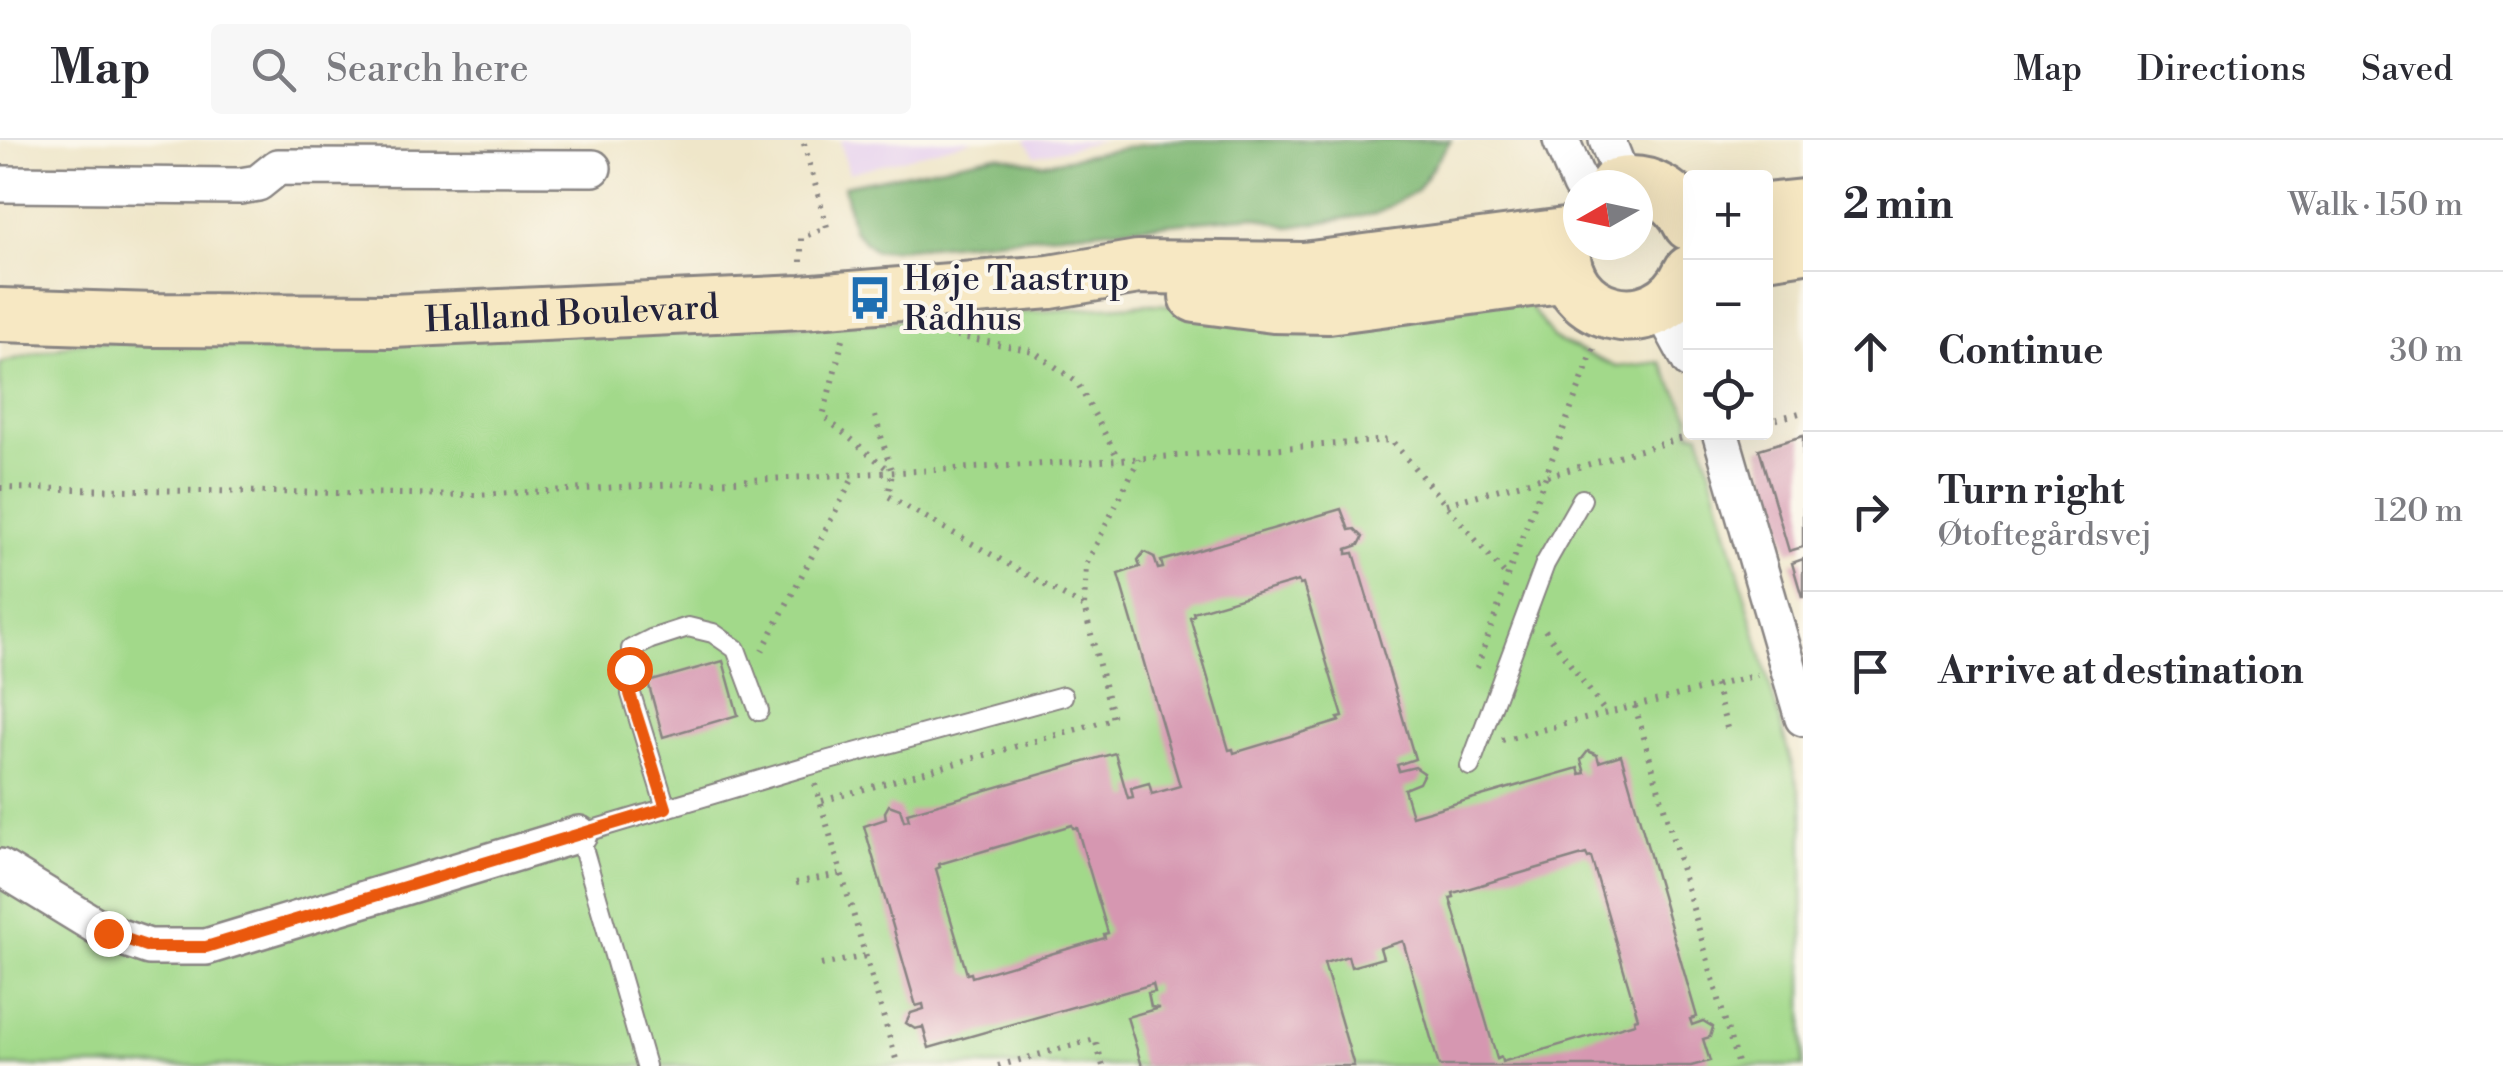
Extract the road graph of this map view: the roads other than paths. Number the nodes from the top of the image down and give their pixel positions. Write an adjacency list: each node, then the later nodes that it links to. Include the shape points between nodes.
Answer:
1 (1562, 140): 4 (street)
2 (277, 154): 3 (street); 5 (street, via 258,182 240,186)
3 (593, 168)
4 (1603, 170)
5 (0, 184)
6 (1653, 188): 9 (street)
7 (1803, 206): 8 (street)
8 (1773, 209)
9 (1683, 211)
10 (1563, 241): 16 (street, Halland Boulevard, via 1304,269 1138,267 1050,282 860,298 392,320)
11 (1803, 246): 12 (street)
12 (1773, 251)
13 (1577, 260): 14 (street, via 1592,304 1608,312 1635,316)
14 (1676, 290): 18 (street)
15 (0, 315): 16 (street, Halland Boulevard)
16 (92, 319): 17 (street, Halland Boulevard)
17 (0, 344)
18 (1688, 350)
19 (1723, 440): 23 (street)
20 (1582, 499): 24 (lane, via 1545,564)
21 (1063, 696): 25 (lane)
22 (759, 711): 25 (lane, via 736,649 712,633 688,628 632,650 630,694)
23 (1802, 712)
24 (1470, 766)
25 (666, 808): 26 (lane)
26 (579, 834): 27 (street, via 206,947 149,947 108,933); 28 (lane)
27 (0, 867)
28 (646, 1066)

